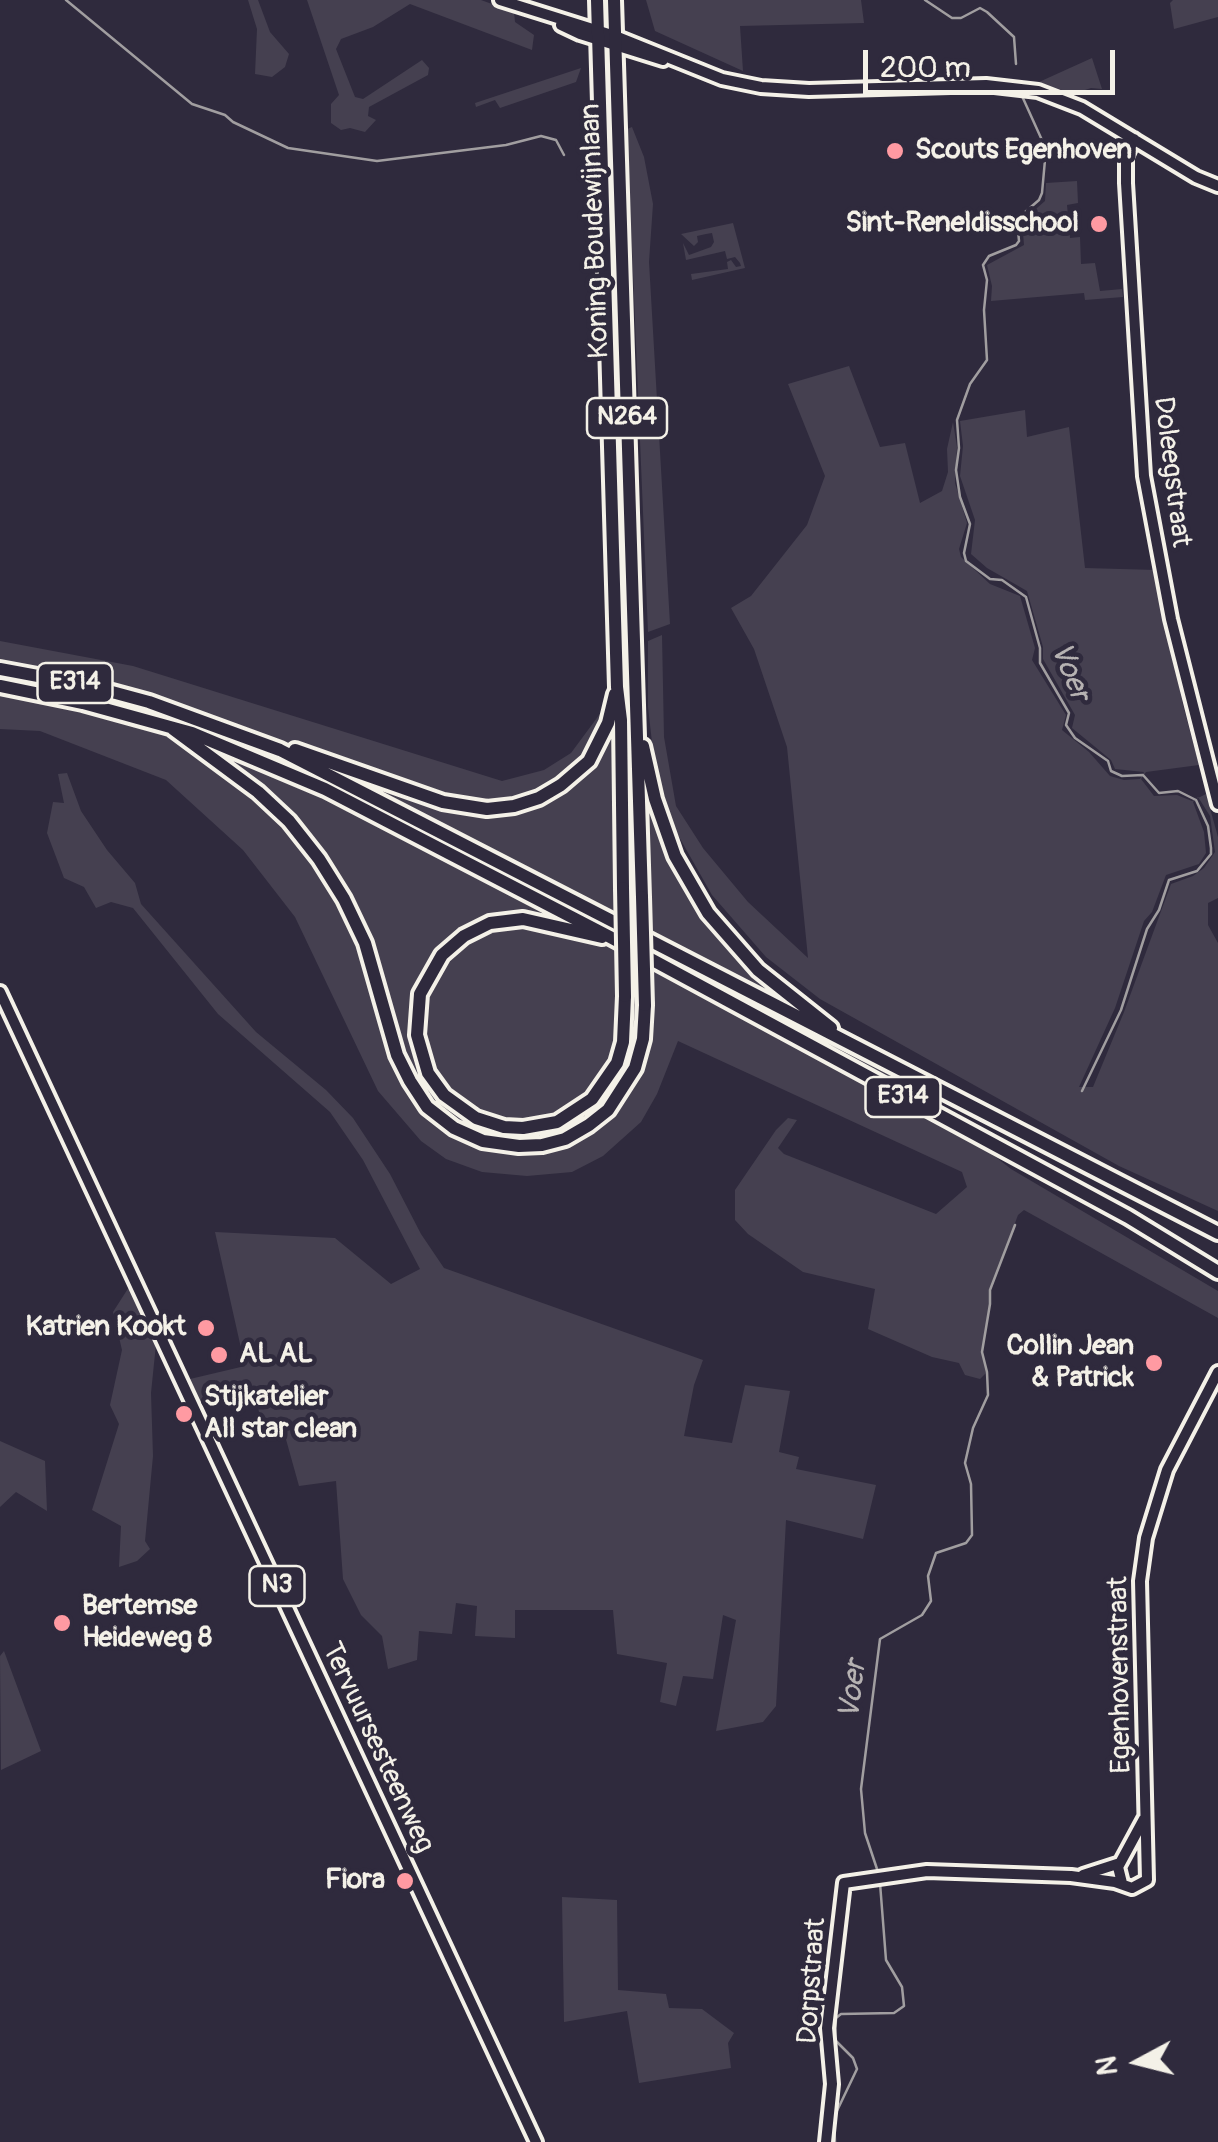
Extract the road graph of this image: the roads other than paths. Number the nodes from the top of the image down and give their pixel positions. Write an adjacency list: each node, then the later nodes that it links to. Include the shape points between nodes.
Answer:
1 (500, 0): 4 (main road)
2 (597, 0): 4 (highway, Koning Boudewijnlaan / N264)
3 (614, 0): 5 (highway, Koning Boudewijnlaan / N264)
4 (598, 35): 5 (main road); 12 (highway, Koning Boudewijnlaan / N264)
5 (616, 41): 6 (main road, via 761,88 1023,88 1067,101); 13 (highway, Koning Boudewijnlaan / N264)
6 (1134, 139): 7 (main road); 16 (main road, Doleegstraat, via 1126,183 1144,476 1170,619)
7 (1196, 177): 8 (main road); 9 (main road)
8 (1218, 186)
9 (1218, 195)
10 (0, 669): 15 (highway, E314, via 150,702)
11 (0, 686): 14 (highway, E314)
12 (617, 687): 15 (highway, via 588,761 561,785 514,806 454,805); 17 (highway, Koning Boudewijnlaan, bridge, via 626,996 617,1064 592,1099 557,1122 523,1128 476,1118 444,1094 428,1073 417,1035 420,994 442,955 490,923 523,919)
13 (637, 700): 14 (highway, bridge, via 643,1039 635,1068 590,1126 553,1142 518,1146 483,1141 428,1107 397,1055 365,943 320,859 258,792); 19 (highway, via 655,799 690,885 758,970)
14 (171, 728): 17 (highway, E314, via 324,789)
15 (280, 750): 19 (highway, E314)
16 (1218, 804)
17 (610, 938): 21 (highway, E314)
18 (0, 992): 28 (main road, Tervuursesteenweg / N3)
19 (849, 1042): 20 (highway, E314)
20 (1218, 1232)
21 (1218, 1272)
22 (1218, 1372): 23 (main road, Egenhovenstraat, via 1167,1470 1146,1538 1140,1582)
23 (1146, 1813): 24 (main road, Egenhovenstraat); 25 (main road, Egenhovenstraat)
24 (1122, 1861): 25 (main road, via 1138,1857); 26 (main road); 27 (main road, via 1118,1877)
25 (1148, 1866): 27 (main road, via 1141,1886)
26 (1071, 1876): 27 (main road); 29 (main road, Dorpstraat, via 940,1871 844,1883 827,2028 832,2084)
27 (1124, 1884)
28 (536, 2142)
29 (826, 2142)

